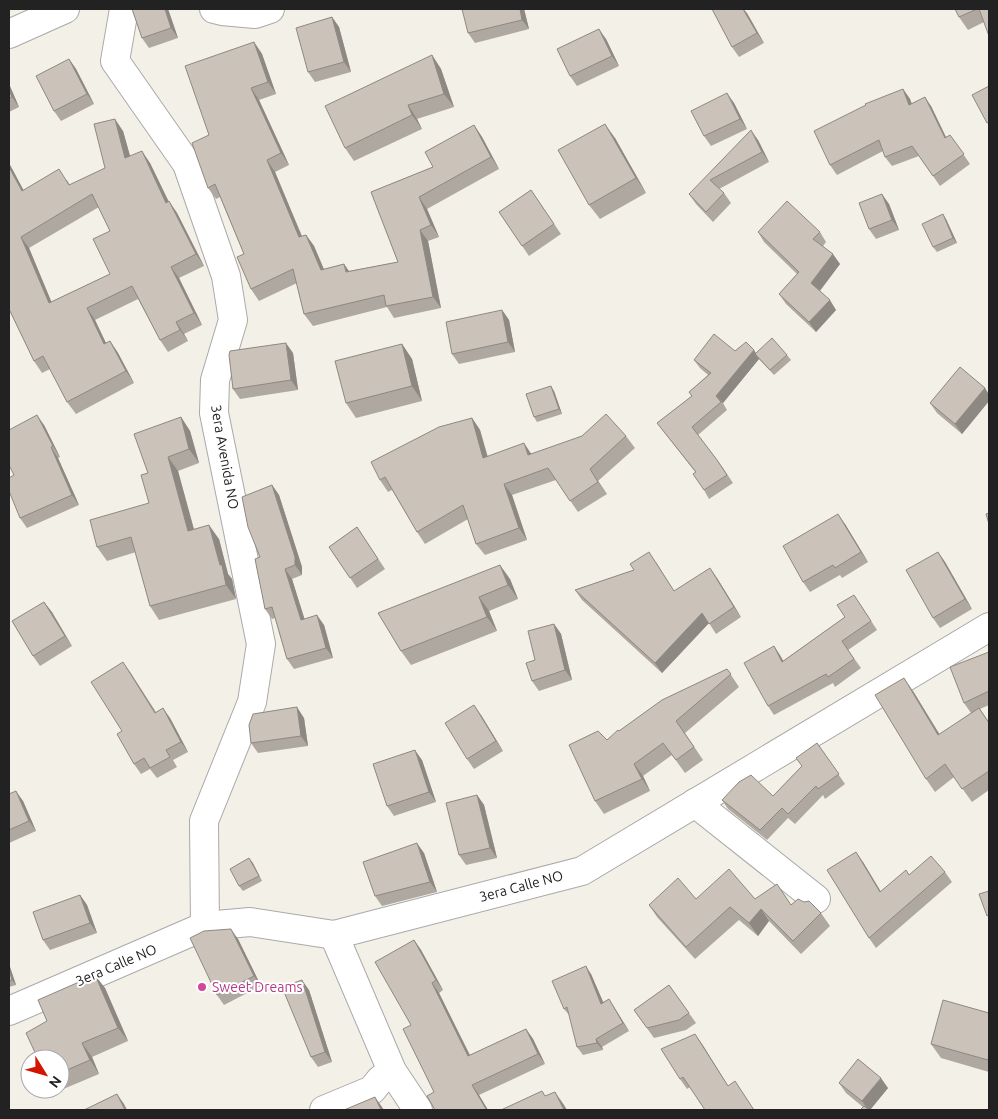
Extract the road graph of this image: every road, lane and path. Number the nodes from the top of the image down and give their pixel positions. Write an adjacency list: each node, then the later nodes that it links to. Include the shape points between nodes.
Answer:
1 (66, 9): 5 (street)
2 (124, 9): 9 (street, 3era Avenida NO, via 115,61 187,164 226,276 233,320 215,380 214,413 261,644 252,702 204,821)
3 (214, 9): 4 (street, via 255,14)
4 (270, 9)
5 (9, 34)
6 (989, 627): 7 (street, 3era Calle NO)
7 (695, 803): 8 (street); 10 (street, 3era Calle NO, via 582,871)
8 (816, 899)
9 (205, 926): 10 (street, 3era Calle NO, via 250,922); 11 (street, 3era Calle NO)
10 (334, 935): 12 (street)
11 (9, 1011)
12 (392, 1071): 13 (street, via 372,1090); 14 (street)
13 (324, 1110)
14 (418, 1110)

